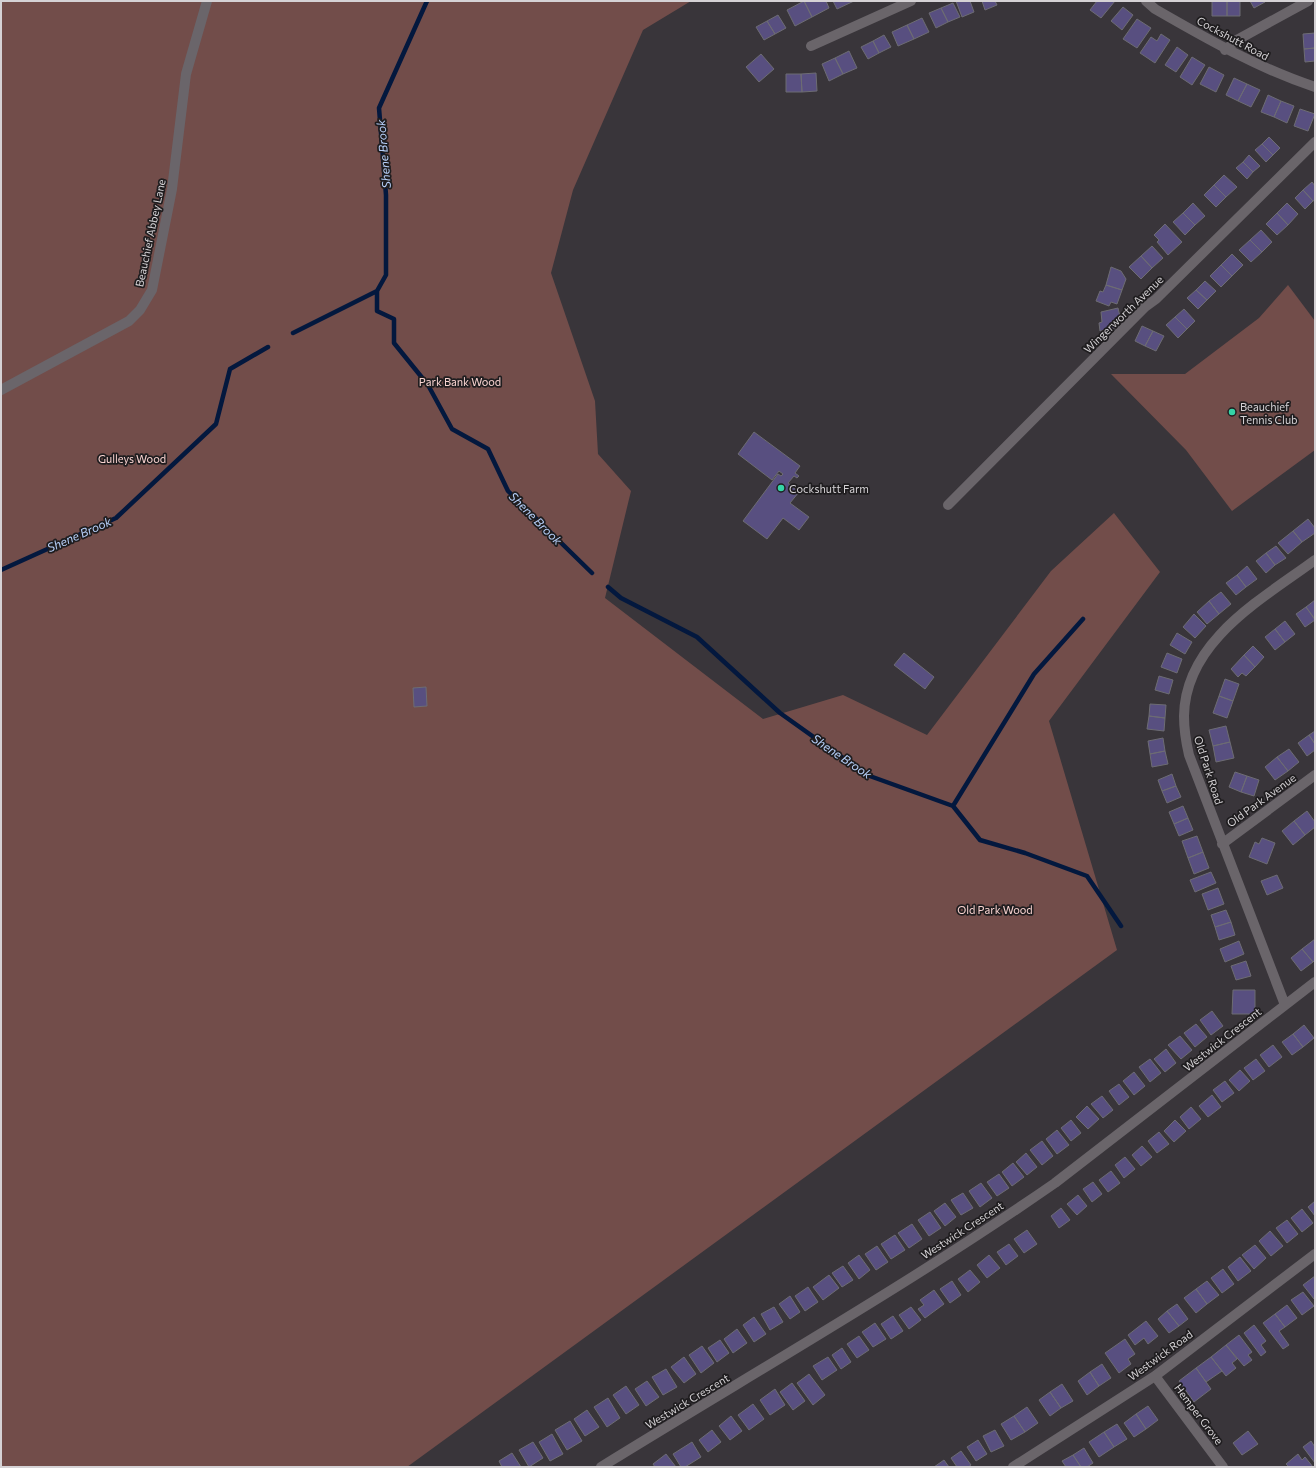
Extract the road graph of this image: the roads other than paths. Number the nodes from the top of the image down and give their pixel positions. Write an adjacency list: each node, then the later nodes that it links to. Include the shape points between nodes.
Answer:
1 (207, 1): 9 (street, Beauchief Abbey Lane, via 186,74 172,189 152,290 140,310 129,321)
2 (910, 1): 5 (street)
3 (1146, 1): 6 (street, Cockshutt Road, via 1155,9)
4 (1308, 1): 6 (street, via 1237,40)
5 (811, 46)
6 (1226, 50): 7 (street, Cockshutt Road, via 1266,70)
7 (1315, 87)
8 (1315, 142): 10 (street, Wingerworth Avenue, via 1145,307)
9 (1, 390)
10 (948, 505)
11 (1315, 560): 13 (street, Old Park Road, via 1222,632 1205,652 1187,693 1184,733 1189,755)
12 (1315, 775): 13 (street, Old Park Avenue)
13 (1222, 844): 15 (street, Old Park Road)
14 (1315, 982): 15 (street, Westwick Crescent)
15 (1285, 1005): 18 (street, Westwick Crescent, via 1027,1202 946,1256)
16 (1315, 1254): 17 (street, Westwick Road)
17 (1155, 1376): 19 (street, Westwick Road); 20 (street, Hemper Grove)
18 (601, 1467)
19 (1013, 1467)
20 (1223, 1467)

